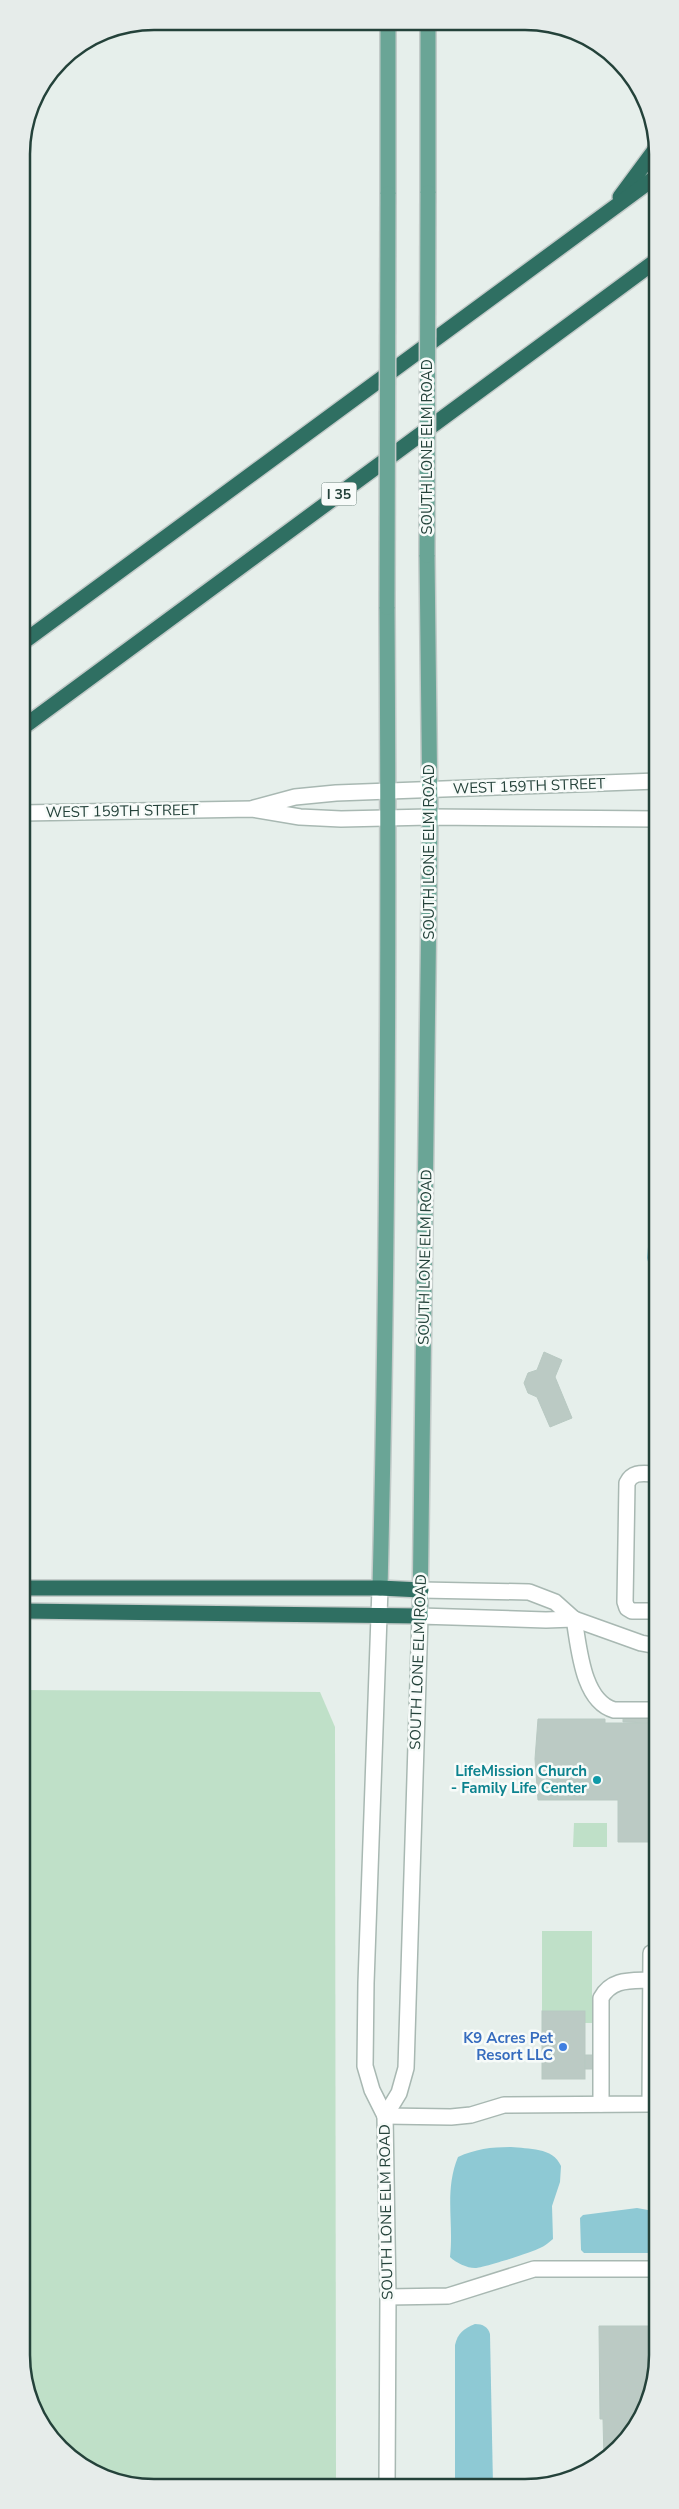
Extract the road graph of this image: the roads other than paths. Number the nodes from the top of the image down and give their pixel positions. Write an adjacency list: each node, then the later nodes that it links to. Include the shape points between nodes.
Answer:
1 (388, 30): 11 (main road, bridge)
2 (428, 30): 10 (main road, SOUTH LONE ELM ROAD, bridge)
3 (649, 158): 5 (highway)
4 (649, 182): 5 (highway)
5 (610, 211): 7 (highway)
6 (649, 266): 8 (highway, I 35)
7 (30, 637)
8 (30, 722)
9 (649, 781): 10 (street, WEST 159TH STREET)
10 (429, 790): 11 (street, WEST 159TH STREET); 14 (main road, SOUTH LONE ELM ROAD)
11 (388, 791): 12 (street, WEST 159TH STREET, via 295,797); 15 (main road)
12 (252, 809): 13 (street, WEST 159TH STREET); 15 (street, WEST 159TH STREET, via 300,818)
13 (30, 813)
14 (430, 817): 15 (street, WEST 159TH STREET); 16 (street, WEST 159TH STREET); 20 (main road, SOUTH LONE ELM ROAD)
15 (389, 818): 19 (main road)
16 (649, 819)
17 (649, 1474): 22 (street, via 635,1474 627,1483 625,1602 632,1611)
18 (30, 1588): 19 (highway)
19 (380, 1588): 20 (highway); 23 (street)
20 (421, 1590): 24 (main road, SOUTH LONE ELM ROAD); 25 (street, via 529,1592 555,1602)
21 (30, 1611): 23 (highway)
22 (649, 1611)
23 (377, 1614): 24 (highway); 31 (street, via 365,2066)
24 (420, 1616): 25 (street); 31 (street, SOUTH LONE ELM ROAD, via 406,2068 399,2093)
25 (574, 1619): 26 (street); 27 (street, via 586,1680 599,1700 614,1710)
26 (649, 1644)
27 (649, 1710)
28 (649, 1980): 29 (street, via 622,1981 605,1991 601,1998)
29 (601, 2104): 30 (street); 31 (street, via 504,2105 451,2117)
30 (649, 2104)
31 (385, 2116): 33 (street, SOUTH LONE ELM ROAD)
32 (649, 2269): 33 (street, via 534,2269 448,2296)
33 (388, 2297): 34 (street, SOUTH LONE ELM ROAD)
34 (387, 2479)

